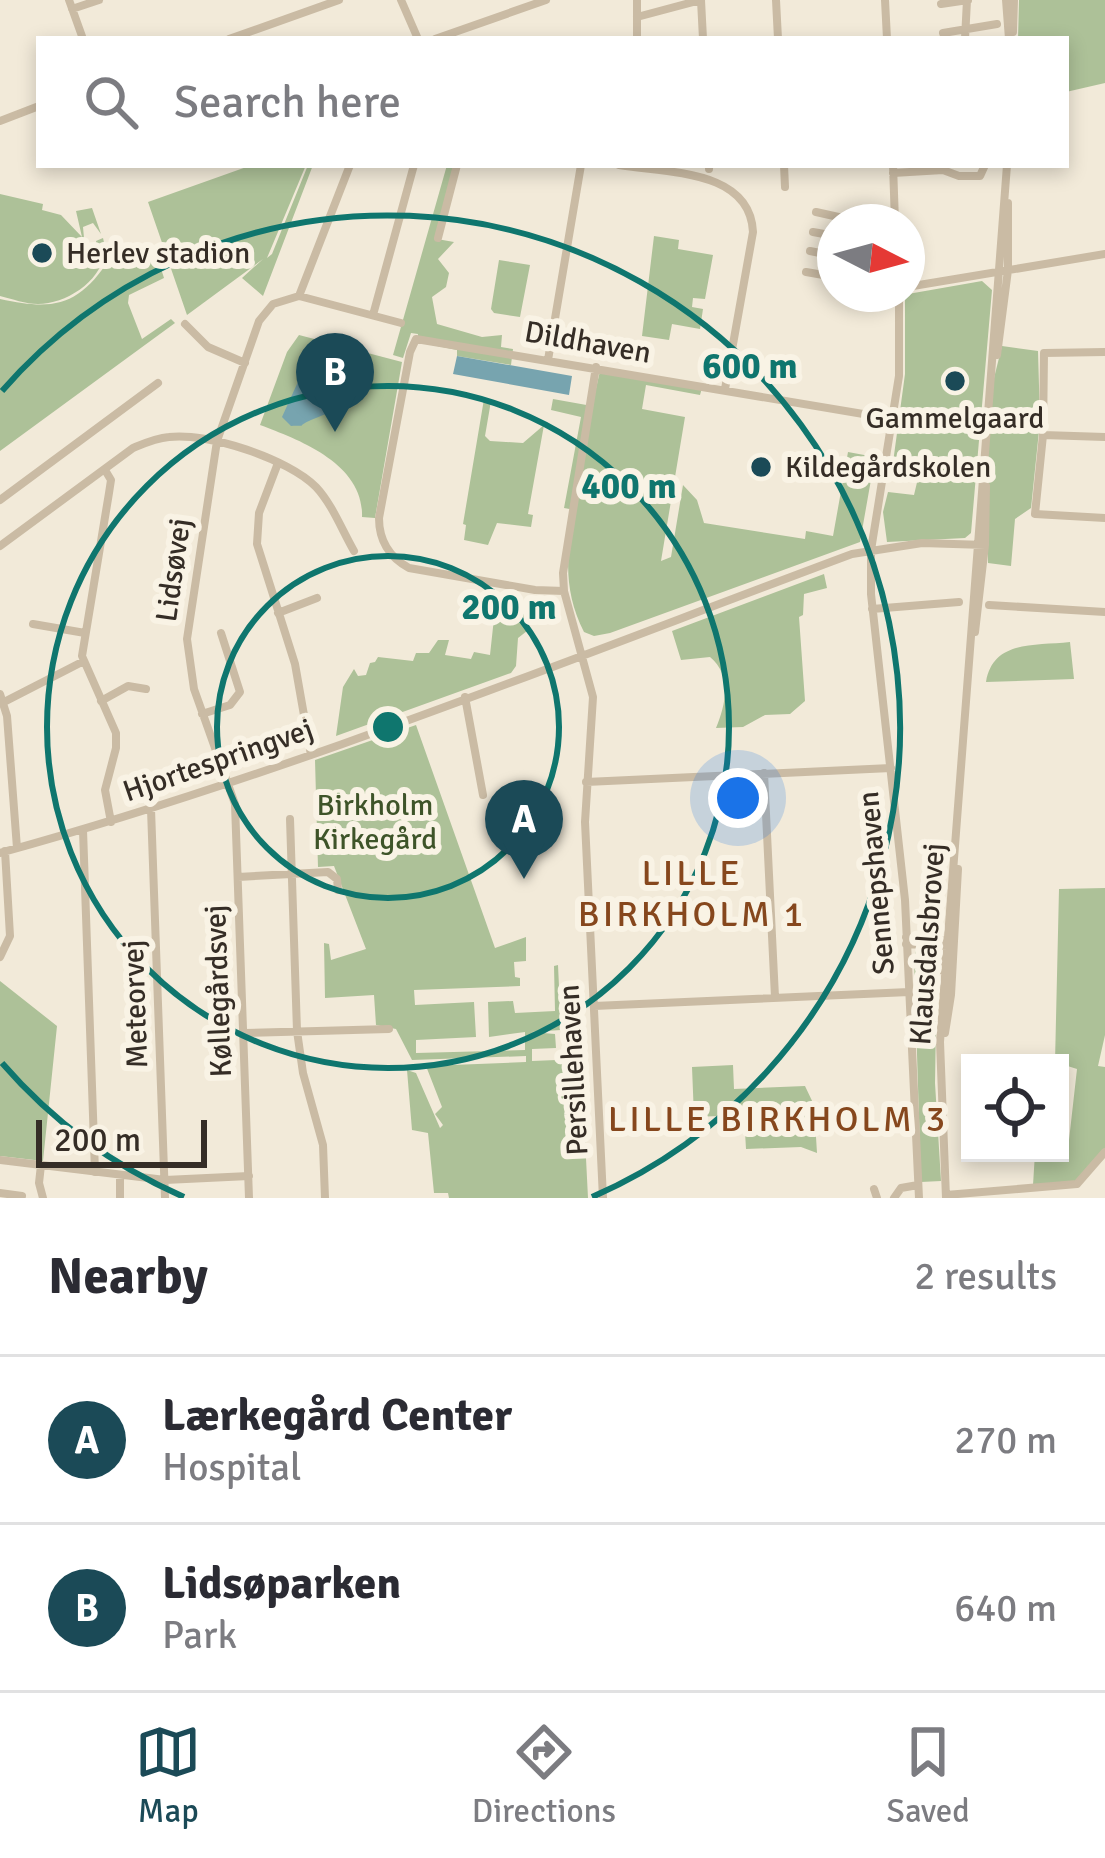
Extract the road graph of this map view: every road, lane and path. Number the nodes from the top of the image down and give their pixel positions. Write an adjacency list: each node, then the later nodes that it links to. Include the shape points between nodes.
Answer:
1 (99, 0): 11 (street)
2 (339, 0): 18 (street)
3 (401, 0): 19 (street)
4 (546, 0): 20 (street)
5 (637, 0): 13 (street)
6 (701, 0): 13 (street); 22 (street)
7 (776, 0): 23 (street)
8 (885, 0): 24 (street)
9 (968, 0): 12 (street); 16 (street)
10 (1010, 0): 25 (street)
11 (71, 4): 17 (street)
12 (941, 4)
13 (637, 17): 21 (street)
14 (997, 24): 16 (street)
15 (943, 33): 16 (street)
16 (965, 34)
17 (81, 36)
18 (237, 36)
19 (417, 36)
20 (444, 36)
21 (637, 36)
22 (703, 36)
23 (778, 36)
24 (887, 36)
25 (1011, 36)
26 (36, 107): 27 (street)
27 (0, 121)
28 (349, 168): 49 (street)
29 (412, 168): 51 (street)
30 (456, 168): 41 (street)
31 (580, 168): 55 (street)
32 (638, 168): 59 (street, via 716,181 749,211 753,232)
33 (784, 168): 37 (street)
34 (984, 168): 36 (street, via 980,176)
35 (1007, 168): 45 (street, Klausdalsbrovej)
36 (893, 169): 38 (street)
37 (785, 187)
38 (894, 204)
39 (814, 232): 40 (street)
40 (817, 233)
41 (438, 238)
42 (810, 251): 43 (street)
43 (817, 252)
44 (1105, 254): 45 (street)
45 (1003, 271): 48 (street); 68 (street, Klausdalsbrovej)
46 (806, 272): 47 (street)
47 (817, 274)
48 (925, 284)
49 (299, 296): 51 (street); 56 (street, Lidsøvej, via 264,314)
50 (899, 312): 60 (street, Sennepshaven)
51 (373, 315): 52 (street)
52 (401, 323)
53 (185, 324): 56 (street)
54 (1105, 352): 61 (street, via 1044,353)
55 (548, 360): 57 (street, Dildhaven); 72 (street, Dildhaven, via 416,338 379,518 384,544 410,568)
56 (245, 363): 63 (street, Lidsøvej)
57 (596, 368): 59 (street, Dildhaven); 72 (street)
58 (158, 383): 66 (street)
59 (724, 389): 60 (street, Dildhaven)
60 (893, 419): 70 (street, Sennepshaven)
61 (1043, 435): 62 (street); 67 (street, via 1035,514)
62 (1105, 437)
63 (217, 441): 64 (street); 65 (street, via 149,441); 90 (street, Lidsøvej, via 188,622)
64 (278, 463): 71 (street, via 321,492); 79 (street, via 256,534)
65 (105, 470): 69 (street); 82 (street, via 110,493)
66 (0, 500)
67 (1105, 518)
68 (981, 545): 70 (street, Hjortespringvej); 107 (street, Klausdalsbrovej)
69 (0, 546)
70 (871, 550): 76 (street, Sennepshaven); 84 (street, Hjortespringvej)
71 (354, 551)
72 (564, 591): 84 (street)
73 (317, 598): 79 (street)
74 (959, 602): 76 (street)
75 (989, 605): 77 (street)
76 (872, 609): 92 (street, Sennepshaven)
77 (1070, 611): 78 (street); 81 (street)
78 (1105, 612)
79 (278, 613): 91 (street)
80 (33, 624): 82 (street)
81 (1069, 628)
82 (85, 633): 85 (street)
83 (221, 633): 90 (street, via 240,692 230,705)
84 (583, 655): 87 (street, Hjortespringvej); 94 (street, Persillehaven, via 593,724)
85 (82, 662): 88 (street); 89 (street)
86 (146, 689): 89 (street, via 128,686)
87 (465, 697): 91 (street, Hjortespringvej); 96 (street)
88 (2, 698): 101 (street)
89 (101, 701): 99 (street, via 117,741 105,790)
90 (202, 714): 95 (street, Lidsøvej)
91 (311, 755): 95 (street, Hjortespringvej)
92 (891, 768): 93 (street); 106 (street, Sennepshaven)
93 (764, 773): 94 (street); 111 (street)
94 (586, 782): 112 (street, Persillehaven)
95 (228, 783): 97 (street, Hjortespringvej); 104 (street, Køllegårdsvej)
96 (483, 795)
97 (152, 809): 99 (street, Hjortespringvej); 123 (street, Meteorvej)
98 (290, 820): 103 (street)
99 (111, 821): 100 (street, Hjortespringvej)
100 (83, 830): 101 (street, Hjortespringvej); 120 (street)
101 (17, 848): 102 (street, Hjortespringvej)
102 (3, 852): 108 (street, via 10,936)
103 (292, 874): 104 (street); 105 (street, via 331,873); 114 (street)
104 (238, 877): 115 (street, Køllegårdsvej)
105 (338, 890)
106 (910, 942): 107 (street); 109 (street, via 938,955); 110 (street, Sennepshaven)
107 (950, 943): 109 (street, Klausdalsbrovej); 116 (street, Klausdalsbrovej)
108 (0, 956)
109 (945, 976): 116 (street, Klausdalsbrovej)
110 (909, 992): 111 (street); 124 (street, Sennepshaven)
111 (775, 998): 112 (street)
112 (594, 1006): 133 (street, Persillehaven)
113 (389, 1028): 114 (street)
114 (297, 1031): 115 (street); 132 (street, via 323,1145)
115 (244, 1033): 122 (street, Køllegårdsvej)
116 (940, 1084): 127 (street, Klausdalsbrovej)
117 (1105, 1152): 127 (street, via 1077,1184)
118 (0, 1160): 119 (street)
119 (41, 1165): 120 (street); 128 (street)
120 (95, 1172): 121 (street)
121 (120, 1174): 123 (street); 129 (street)
122 (248, 1176): 123 (street); 131 (street, Køllegårdsvej)
123 (165, 1180): 130 (street, Meteorvej)
124 (918, 1185): 134 (street); 135 (street, Sennepshaven)
125 (0, 1193): 126 (street)
126 (22, 1196)
127 (946, 1197)
128 (43, 1198)
129 (120, 1198)
130 (165, 1198)
131 (249, 1198)
132 (325, 1198)
133 (603, 1198)
134 (894, 1198)
135 (919, 1198)

